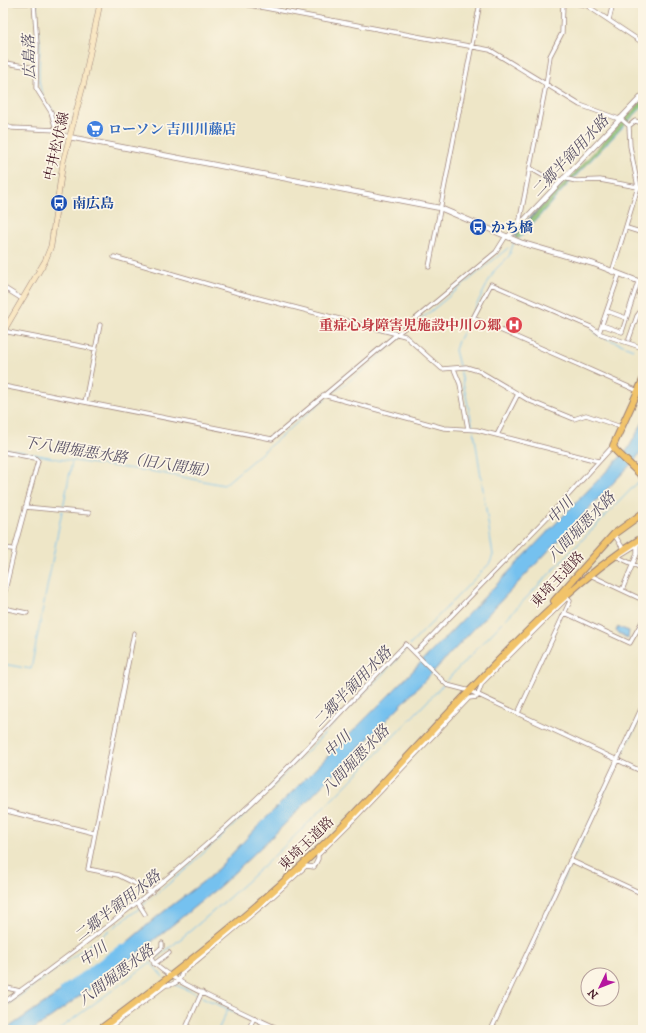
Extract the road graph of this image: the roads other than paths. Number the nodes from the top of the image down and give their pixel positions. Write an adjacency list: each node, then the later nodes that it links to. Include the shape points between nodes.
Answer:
1 (15, 3): 2 (street)
2 (30, 3)
3 (34, 3): 14 (street)
4 (100, 3): 22 (main road, 中井松伏線, via 84,82)
5 (239, 3): 12 (street)
6 (480, 3): 12 (street)
7 (563, 3): 15 (street, via 562,33 550,56)
8 (574, 3): 10 (street, via 586,5)
9 (613, 3): 10 (street)
10 (609, 20): 11 (street)
11 (643, 43)
12 (471, 47): 15 (street, via 494,52); 27 (street)
13 (6, 63): 14 (street)
14 (36, 68): 21 (street, via 36,88)
15 (546, 85): 17 (street, via 580,105); 23 (street)
16 (643, 95): 17 (street)
17 (621, 120): 20 (street); 24 (street)
18 (643, 123): 20 (street, via 635,121)
19 (3, 125): 21 (street, via 12,128)
20 (629, 126): 25 (street)
21 (57, 130): 22 (street, via 59,135)
22 (69, 137): 27 (street); 38 (main road, 中井松伏線, via 51,246)
23 (530, 168): 24 (street, via 542,175); 28 (street)
24 (565, 179): 25 (street, via 600,180); 28 (street)
25 (638, 187): 26 (street); 29 (street)
26 (643, 188)
27 (440, 208): 31 (street); 33 (street)
28 (519, 224): 31 (street)
29 (627, 228): 30 (street); 34 (street)
30 (643, 233)
31 (508, 238): 34 (street, via 594,264); 48 (street, via 496,252)
32 (114, 257): 48 (street)
33 (429, 267)
34 (612, 272): 35 (street)
35 (619, 275): 36 (street); 40 (street)
36 (641, 282): 41 (street)
37 (3, 287): 38 (street)
38 (22, 299): 46 (main road, 中井松伏線)
39 (643, 308): 42 (street)
40 (607, 311): 43 (street); 44 (street)
41 (628, 314): 42 (street); 43 (street)
42 (636, 316): 49 (street)
43 (626, 318): 44 (street, via 622,332)
44 (602, 325): 47 (street)
45 (100, 326): 51 (street)
46 (3, 331): 51 (street)
47 (598, 332): 50 (street); 55 (street, via 491,284 473,318)
48 (398, 334): 52 (street, via 415,343 440,368); 57 (street)
49 (629, 339)
50 (643, 348)
51 (96, 349): 58 (street)
52 (455, 369): 56 (street, via 466,367 483,372); 60 (street)
53 (643, 380): 55 (main road)
54 (3, 386): 58 (street)
55 (638, 391): 59 (main road)
56 (518, 394): 59 (street, via 574,419 586,415); 61 (street)
57 (323, 395): 58 (street, via 272,439); 60 (street, via 444,428)
58 (85, 402)
59 (621, 427): 62 (main road)
60 (468, 429): 61 (street)
61 (497, 435): 64 (street)
62 (615, 448): 64 (street); 65 (main road)
63 (3, 452): 66 (street, via 35,458 38,461)
64 (598, 461): 90 (street)
65 (643, 477)
66 (25, 507): 67 (street); 74 (street)
67 (89, 513)
68 (643, 513): 69 (main road, 東埼玉道路)
69 (614, 534): 75 (street); 89 (main road, 東埼玉道路)
70 (643, 537): 75 (main road, 東埼玉道路)
71 (643, 541): 72 (street)
72 (637, 545): 75 (street); 77 (street, via 638,554)
73 (3, 548): 74 (street)
74 (13, 550): 82 (street)
75 (625, 551): 76 (street); 89 (main road, 東埼玉道路, via 571,590)
76 (618, 557): 77 (street); 79 (street)
77 (633, 565): 78 (street); 80 (street)
78 (643, 569)
79 (592, 576): 80 (street); 81 (street)
80 (622, 590): 83 (street)
81 (567, 598): 86 (street, via 570,601); 92 (street, via 482,683)
82 (3, 600)
83 (643, 600)
84 (3, 608): 85 (street)
85 (27, 613)
86 (565, 613): 87 (street, via 630,643); 94 (street)
87 (643, 620)
88 (134, 633): 98 (street)
89 (509, 649): 91 (main road, 東埼玉道路)
90 (414, 652): 91 (street, via 447,685); 100 (street, via 406,644 258,798)
91 (470, 691): 92 (street); 107 (main road, 東埼玉道路, via 327,841 265,898)
92 (478, 695): 94 (street); 108 (street, via 476,698 469,698 318,855 314,867 306,866 182,973)
93 (643, 710): 95 (street, via 641,709)
94 (518, 713): 95 (street)
95 (617, 760): 96 (street); 99 (street)
96 (643, 772)
97 (3, 810): 98 (street)
98 (94, 833): 100 (street, via 88,870 118,875)
99 (570, 860): 101 (street); 119 (street)
100 (152, 892): 102 (street)
101 (643, 894)
102 (138, 903): 103 (street); 110 (street)
103 (145, 914)
104 (162, 943): 106 (street, via 162,947 151,956)
105 (169, 953): 106 (street)
106 (154, 964): 107 (street)
107 (170, 977): 108 (street); 114 (main road, 東埼玉道路)
108 (179, 981): 111 (street); 115 (street, via 171,986 166,985)
109 (3, 988): 110 (street)
110 (20, 991): 112 (street)
111 (202, 992): 113 (street); 116 (street)
112 (3, 1003)
113 (254, 1018): 117 (street); 118 (street)
114 (99, 1030)
115 (106, 1030)
116 (185, 1030)
117 (248, 1030)
118 (280, 1030)
119 (491, 1030)

